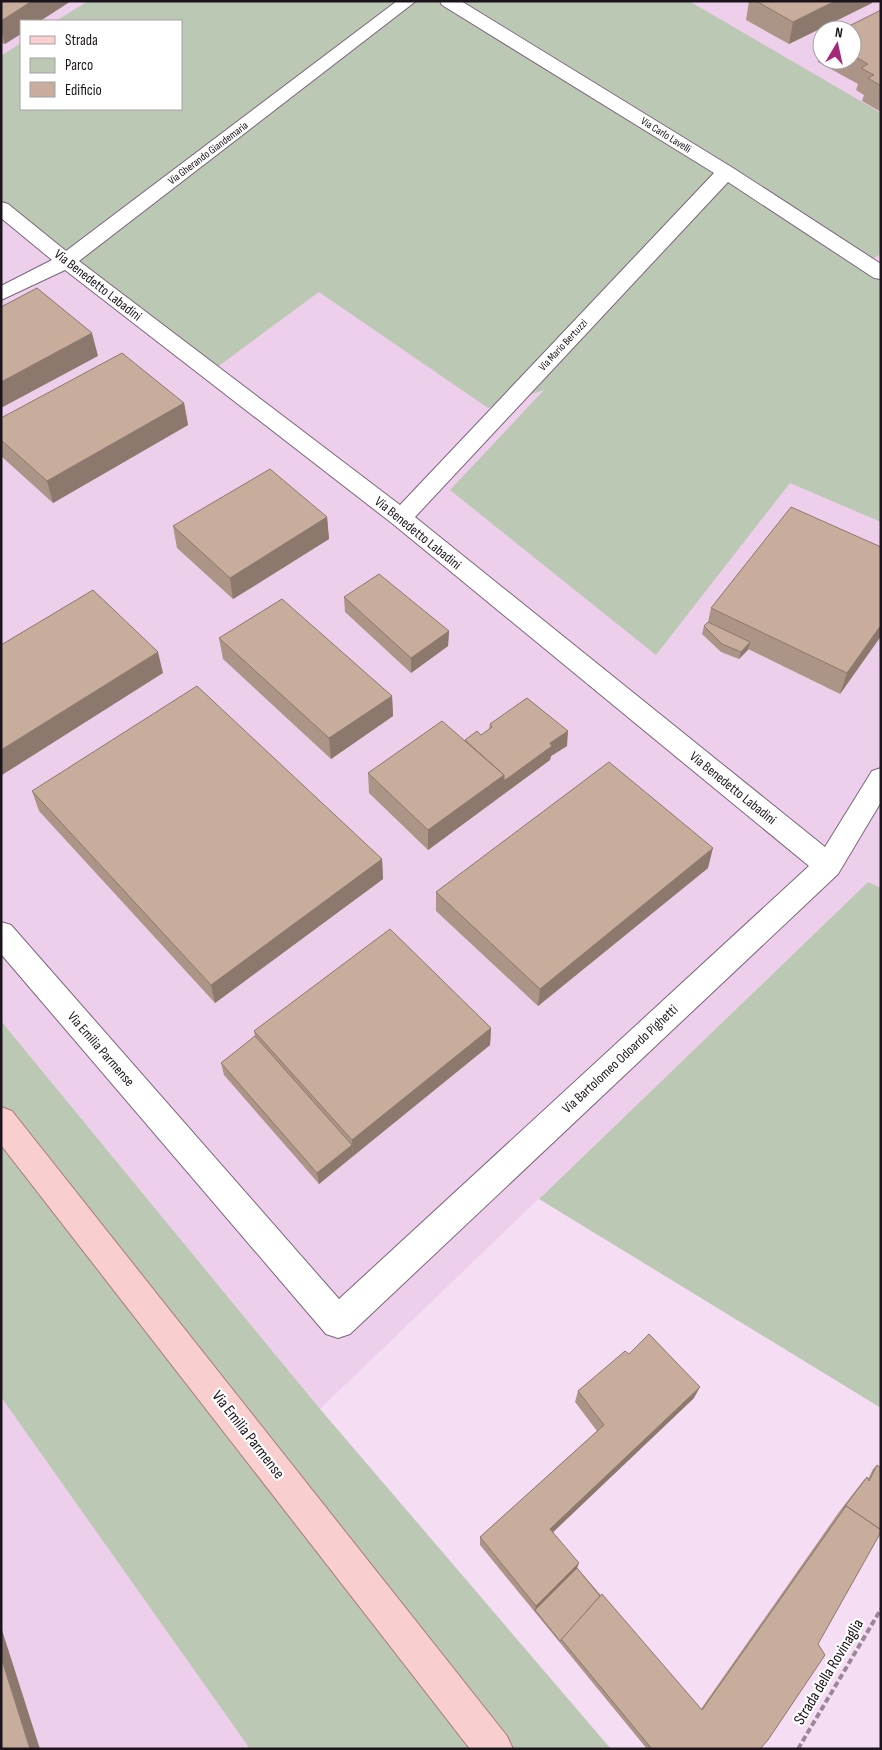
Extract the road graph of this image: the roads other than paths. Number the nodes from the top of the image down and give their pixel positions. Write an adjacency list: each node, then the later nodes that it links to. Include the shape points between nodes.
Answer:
1 (408, 1): 5 (street, Via Gherando Giandemaria)
2 (448, 1): 3 (street, Via Carlo Lavelli)
3 (726, 172): 6 (street, Via Carlo Lavelli); 8 (street, Via Mario Bertuzzi)
4 (1, 208): 5 (street, Via Benedetto Labadini)
5 (66, 261): 7 (street, Via Gherando Giandemaria); 8 (street, Via Benedetto Labadini)
6 (881, 273)
7 (1, 294)
8 (401, 518): 10 (street, Via Benedetto Labadini)
9 (881, 779): 10 (street, Via Bartolomeo Odoardo Pighetti)
10 (828, 866): 13 (street, Via Bartolomeo Odoardo Pighetti)
11 (1, 934): 13 (street, Via Emilia Parmense)
12 (1, 1121): 14 (main road, Via Emilia Parmense)
13 (338, 1322)
14 (494, 1749)

